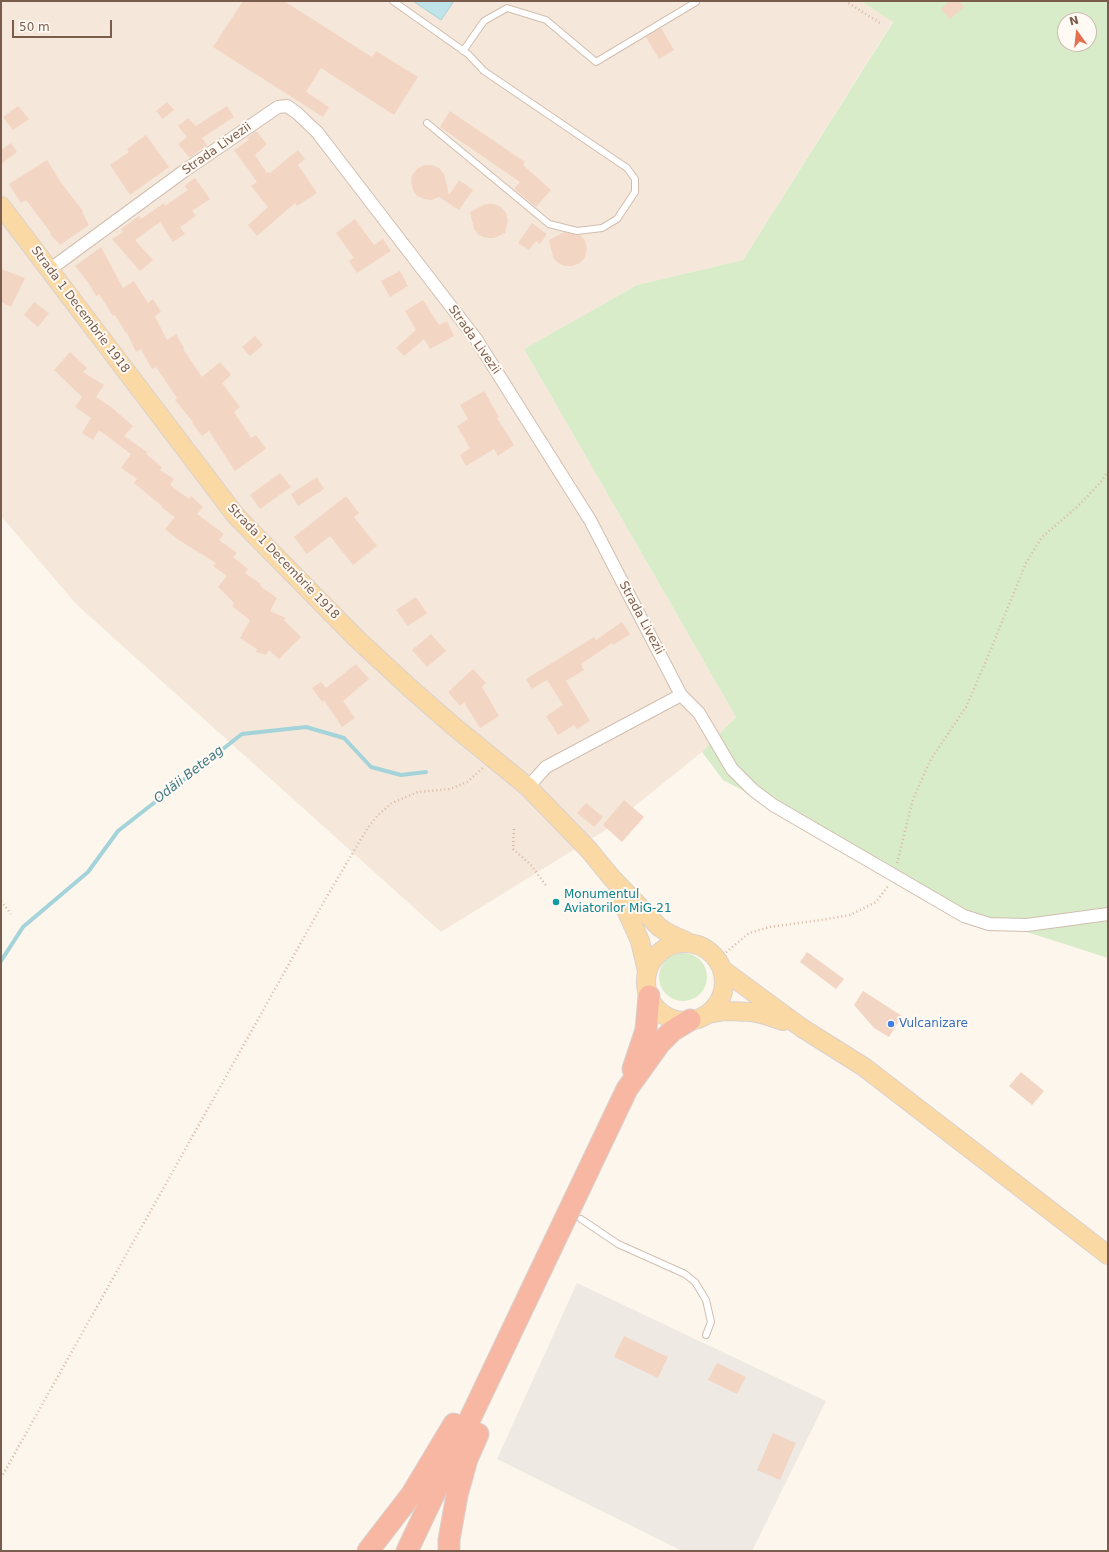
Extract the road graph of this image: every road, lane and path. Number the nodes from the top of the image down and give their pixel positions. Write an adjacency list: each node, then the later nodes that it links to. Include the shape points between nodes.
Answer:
1 (392, 1): 5 (lane)
2 (845, 1): 4 (path)
3 (696, 2): 5 (lane, via 596,62 546,20 507,8 484,22)
4 (880, 23)
5 (463, 51): 6 (lane, via 484,70 627,168 635,179 635,192 617,219 602,228 577,231 549,224)
6 (427, 123)
7 (1, 206): 8 (main road, Strada 1 Decembrie 1918)
8 (50, 270): 10 (street, Strada Livezii, via 184,172 278,107 287,106 317,132 476,339 590,520); 11 (main road, Strada 1 Decembrie 1918, via 236,516 369,650)
9 (1108, 471): 14 (path, via 1077,507 1042,537 1026,563 966,707 931,759 913,799)
10 (681, 695): 12 (street, via 546,767); 14 (street, Strada Livezii, via 699,713 732,769 753,790 773,805)
11 (493, 758): 12 (main road, Strada 1 Decembrie 1918); 31 (path, via 467,782 450,789 418,792 392,803 367,829)
12 (528, 787): 15 (main road, Strada 1 Decembrie 1918, via 589,850)
13 (514, 829): 16 (path, via 513,849 531,865)
14 (895, 875): 19 (street, Strada Livezii, via 964,916 989,924 1027,925); 21 (path, via 876,902 850,915 770,927 749,934)
15 (611, 877): 20 (main road, Strada 1 Decembrie 1918, via 659,927); 22 (main road, Strada 1 Decembrie 1918, via 638,936)
16 (547, 887)
17 (1, 901): 18 (path)
18 (11, 914)
19 (1108, 914)
20 (688, 942): 21 (main road, via 710,951); 22 (main road, via 674,944 662,950 653,959)
21 (720, 965): 24 (main road, via 725,982 723,994 717,1005); 25 (main road)
22 (648, 971): 23 (main road, via 646,980)
23 (649, 996): 24 (main road, via 655,1007 665,1015 678,1020); 26 (highway, via 646,1030)
24 (699, 1017): 25 (main road, via 725,1011 752,1012); 26 (highway, via 672,1031 660,1043)
25 (802, 1028): 29 (main road, via 864,1067)
26 (627, 1089): 27 (highway)
27 (577, 1194): 28 (highway); 32 (highway, via 494,1339 454,1424 431,1465); 33 (highway)
28 (581, 1219): 30 (lane, via 618,1244 685,1274 695,1282 706,1300 711,1322); 34 (highway, via 467,1458 457,1495)
29 (1108, 1255)
30 (706, 1335)
31 (1, 1478)
32 (368, 1551)
33 (407, 1551)
34 (449, 1551)

